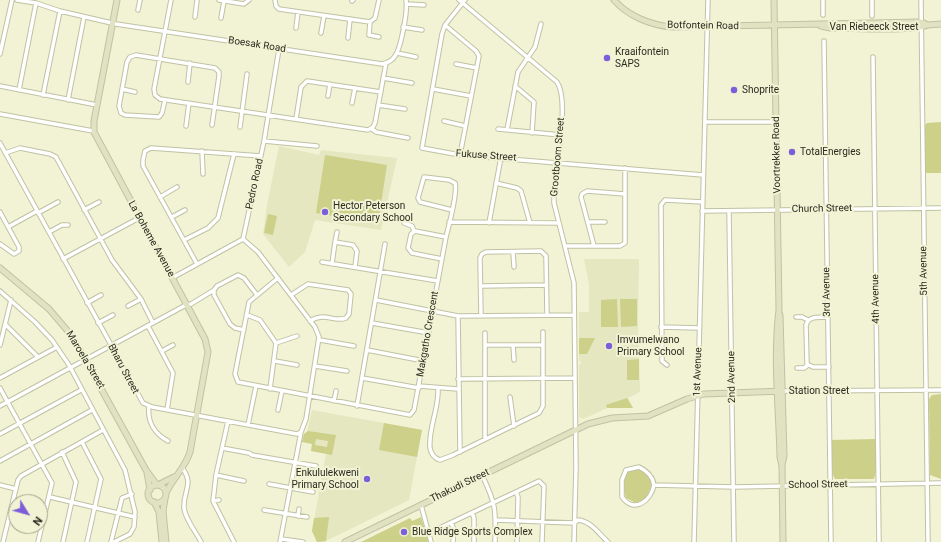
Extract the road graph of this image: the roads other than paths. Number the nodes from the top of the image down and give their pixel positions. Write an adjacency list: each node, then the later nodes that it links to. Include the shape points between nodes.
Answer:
1 (12, 0): 51 (street)
2 (17, 0): 21 (street, Boesak Road)
3 (117, 0): 34 (street)
4 (140, 0): 23 (street)
5 (171, 0): 44 (street)
6 (197, 0): 29 (street)
7 (219, 0): 18 (street)
8 (249, 0): 18 (street, via 244,4)
9 (275, 0): 25 (street, via 278,8)
10 (379, 0): 33 (street, via 375,18)
11 (459, 0): 19 (street, Grootboom Street)
12 (614, 0): 41 (street, Botfontein Road, via 632,14 654,24)
13 (708, 0): 41 (street)
14 (774, 0): 39 (street, Voortrekker Road)
15 (823, 0): 26 (street)
16 (872, 0): 28 (street)
17 (921, 0): 38 (street, 5th Avenue)
18 (224, 1): 31 (street)
19 (464, 1): 37 (street, Fukuse Street); 53 (street, Grootboom Street)
20 (406, 2): 22 (street); 40 (street)
21 (36, 3): 24 (street, Boesak Road); 70 (street)
22 (424, 5)
23 (138, 10)
24 (60, 11): 30 (street, Boesak Road); 73 (street)
25 (298, 12): 27 (street); 42 (street)
26 (824, 15)
27 (324, 16): 32 (street); 45 (street)
28 (872, 16)
29 (195, 17)
30 (84, 18): 34 (street, Boesak Road); 76 (street)
31 (221, 18)
32 (350, 19): 33 (street); 47 (street)
33 (370, 22): 46 (street, via 369,35)
34 (113, 23): 44 (street, Boesak Road); 80 (street)
35 (541, 24): 53 (street, via 535,47)
36 (941, 24): 38 (street, Van Riebeeck Street)
37 (445, 25): 59 (street, via 477,52); 69 (street, Fukuse Street)
38 (921, 25): 39 (street, Van Riebeeck Street, via 830,28); 123 (street, 5th Avenue)
39 (775, 26): 41 (street, Botfontein Road); 91 (street, Voortrekker Road)
40 (403, 27): 43 (street); 50 (street)
41 (707, 27): 90 (street)
42 (296, 28)
43 (422, 30)
44 (166, 32): 49 (street, Boesak Road); 55 (street)
45 (321, 33)
46 (379, 37)
47 (348, 38)
48 (824, 41): 125 (street, 3rd Avenue)
49 (279, 49): 57 (street, Boesak Road); 86 (street, Pedro Road)
50 (397, 53): 52 (street); 57 (street)
51 (0, 54)
52 (416, 57)
53 (529, 57): 66 (street, via 519,69); 101 (street, Grootboom Street, via 560,86)
54 (873, 57): 126 (street, 4th Avenue)
55 (160, 58): 56 (street); 68 (street, via 136,55 130,57); 77 (street, via 154,91 158,98)
56 (190, 63): 62 (street); 82 (street, via 210,66 219,72)
57 (386, 63): 61 (street)
58 (456, 64): 59 (street)
59 (477, 68): 75 (street)
60 (247, 74): 84 (street)
61 (383, 78): 63 (street); 72 (street)
62 (188, 82)
63 (412, 83)
64 (330, 84): 67 (street); 74 (street); 87 (street, via 309,81 304,83 301,87)
65 (0, 86): 70 (street)
66 (515, 86): 98 (street); 100 (street, via 534,102)
67 (355, 88): 72 (street); 79 (street)
68 (122, 89): 71 (street); 77 (street, via 119,108 125,115 158,117 162,113)
69 (433, 89): 75 (street); 109 (street, Fukuse Street, via 422,148)
70 (19, 90): 73 (street)
71 (135, 92)
72 (381, 92): 81 (street)
73 (43, 95): 76 (street)
74 (328, 96)
75 (471, 96): 94 (street)
76 (68, 100): 80 (street)
77 (165, 100): 78 (street)
78 (189, 103): 82 (street); 93 (street)
79 (352, 103)
80 (97, 105): 99 (street)
81 (378, 105): 83 (street); 96 (street)
82 (215, 107): 84 (street); 92 (street)
83 (405, 109)
84 (242, 111): 86 (street); 95 (street)
85 (1, 114): 88 (street); 99 (street)
86 (269, 115): 87 (street); 103 (street, Pedro Road)
87 (296, 119): 96 (street)
88 (0, 120)
89 (444, 121): 94 (street)
90 (705, 122): 91 (street); 115 (street)
91 (777, 122): 130 (street, Voortrekker Road)
92 (212, 125)
93 (186, 126)
94 (465, 126): 109 (street)
95 (240, 127)
96 (372, 129): 102 (street)
97 (498, 129): 98 (street)
98 (507, 130): 100 (street)
99 (93, 131): 136 (street, La Boheme Avenue)
100 (532, 133): 101 (street)
101 (561, 135): 112 (street, Grootboom Street)
102 (408, 138)
103 (264, 141): 105 (street); 110 (street, Pedro Road)
104 (0, 143): 107 (street, Bharu Street)
105 (317, 146)
106 (202, 151): 108 (street); 114 (street); 119 (street, via 146,149 143,155 144,166)
107 (5, 153): 127 (street, via 20,148 53,155); 133 (street, Bharu Street)
108 (234, 154): 110 (street); 152 (street, via 218,218 208,228)
109 (460, 155): 111 (street, Fukuse Street)
110 (261, 156): 151 (street, Pedro Road)
111 (501, 157): 112 (street, Fukuse Street); 116 (street)
112 (556, 162): 113 (street, Fukuse Street); 143 (street, Grootboom Street, via 553,194)
113 (625, 168): 115 (street, Fukuse Street); 118 (street)
114 (202, 174)
115 (703, 175): 122 (street, 1st Avenue)
116 (496, 183): 141 (street); 142 (street, via 521,191)
117 (177, 187): 119 (street)
118 (625, 194): 138 (street, via 587,191 583,193 581,197); 157 (street, via 625,243 620,246)
119 (160, 196): 135 (street)
120 (58, 202): 133 (street)
121 (99, 202): 127 (street)
122 (702, 202): 131 (street, 1st Avenue); 200 (street, via 665,200 661,204)
123 (923, 208): 124 (street, Church Street); 126 (street, Church Street); 245 (street, 5th Avenue)
124 (941, 208)
125 (826, 209): 126 (street, Church Street); 130 (street, Church Street); 192 (street, 3rd Avenue)
126 (875, 209): 251 (street, 4th Avenue)
127 (84, 210): 150 (street)
128 (184, 210): 135 (street)
129 (452, 210): 129 (street, Makgatho Crescent, via 420,202 418,198 424,177 450,180 454,183 456,187); 137 (street, Makgatho Crescent)
130 (778, 210): 134 (street, Church Street); 249 (street, Voortrekker Road, via 779,310 782,323)
131 (702, 211): 134 (street, Church Street); 201 (street, 1st Avenue)
132 (0, 212): 145 (street)
133 (38, 212): 145 (street); 146 (street, Bharu Street)
134 (729, 212): 252 (street, 2nd Avenue)
135 (172, 217): 152 (street)
136 (139, 218): 150 (street); 168 (street, La Boheme Avenue)
137 (449, 222): 141 (street); 149 (street, Makgatho Crescent)
138 (588, 222): 139 (street); 157 (street)
139 (605, 222)
140 (404, 223): 148 (street, via 412,226)
141 (489, 223): 142 (street)
142 (530, 223): 143 (street)
143 (558, 223): 156 (street, Grootboom Street)
144 (68, 225): 146 (street, via 62,225)
145 (8, 227): 154 (street, via 19,251 14,254)
146 (49, 232): 159 (street, Bharu Street)
147 (337, 232): 153 (street)
148 (414, 232): 149 (street); 160 (street, via 409,247 411,252)
149 (446, 236): 160 (street, Makgatho Crescent)
150 (100, 239): 159 (street); 178 (street)
151 (243, 239): 162 (street); 169 (street, via 258,252)
152 (184, 240): 162 (street)
153 (335, 242): 163 (street); 164 (street, via 356,247 358,252)
154 (0, 244)
155 (386, 244): 167 (street)
156 (565, 246): 157 (street); 188 (street, Grootboom Street, via 574,283)
157 (594, 246)
158 (513, 252): 165 (street); 171 (street, via 544,253); 172 (street, via 482,254)
159 (63, 259): 181 (street, Bharu Street)
160 (442, 259): 170 (street, Makgatho Crescent)
161 (322, 262): 163 (street)
162 (197, 264): 168 (street)
163 (332, 264): 164 (street)
164 (355, 267): 167 (street)
165 (514, 267)
166 (0, 268): 220 (street, Maroela Street, via 53,313 72,336)
167 (382, 272): 170 (street); 180 (street)
168 (172, 278): 183 (street, La Boheme Avenue)
169 (278, 278): 176 (street); 177 (street)
170 (438, 281): 184 (street, Makgatho Crescent)
171 (546, 285): 172 (street); 187 (street)
172 (481, 286): 190 (street)
173 (214, 290): 176 (street, via 216,286 238,275 243,276); 183 (street); 202 (street, via 214,295 230,324)
174 (0, 291): 179 (street)
175 (102, 295): 181 (street)
176 (257, 295): 186 (street, Makgatho Crescent, via 249,302)
177 (291, 295): 194 (street); 194 (street, via 308,284 348,290 351,294 346,318 319,316)
178 (141, 299): 182 (street); 196 (street)
179 (11, 300): 198 (street); 216 (street)
180 (376, 300): 184 (street); 197 (street)
181 (87, 303): 195 (street, Bharu Street)
182 (128, 306)
183 (187, 306): 196 (street); 264 (street, La Boheme Avenue, via 205,339 208,352)
184 (433, 310): 189 (street); 204 (street, Makgatho Crescent)
185 (113, 315): 195 (street)
186 (247, 315): 202 (street, Makgatho Crescent); 208 (street, via 260,320)
187 (547, 315): 188 (street); 190 (street)
188 (574, 315): 235 (street, Grootboom Street)
189 (458, 316): 190 (street); 236 (street)
190 (481, 316)
191 (796, 317): 193 (street)
192 (828, 317): 193 (street); 228 (street, 3rd Avenue)
193 (808, 320): 226 (street)
194 (310, 321): 207 (street, via 317,330)
195 (98, 323): 214 (street, Bharu Street)
196 (153, 323): 199 (street)
197 (372, 323): 204 (street); 217 (street)
198 (5, 324): 209 (street); 219 (street)
199 (148, 326): 214 (street); 218 (street)
200 (661, 327): 201 (street); 225 (street, via 662,361)
201 (699, 328): 253 (street, 1st Avenue)
202 (244, 330): 238 (street, Makgatho Crescent, via 235,376 240,383)
203 (544, 332): 213 (street)
204 (429, 333): 223 (street, Makgatho Crescent)
205 (485, 333): 211 (street)
206 (297, 336): 208 (street)
207 (320, 340): 215 (street); 227 (street)
208 (276, 343): 222 (street)
209 (0, 345)
210 (173, 345): 218 (street)
211 (485, 345): 212 (street); 237 (street)
212 (513, 345): 213 (street); 221 (street)
213 (543, 345): 234 (street)
214 (111, 346): 220 (street); 259 (street, Bharu Street, via 139,398)
215 (354, 346)
216 (57, 347): 219 (street); 229 (street)
217 (367, 350): 223 (street); 233 (street)
218 (162, 351): 262 (street, via 173,373)
219 (38, 357): 232 (street)
220 (86, 359): 229 (street); 285 (street, Maroela Street)
221 (514, 360)
222 (275, 361): 224 (street); 241 (street)
223 (424, 361): 239 (street, Makgatho Crescent)
224 (297, 365)
225 (666, 365)
226 (808, 365): 228 (street, via 813,368); 230 (street)
227 (315, 366): 231 (street); 254 (street)
228 (829, 367): 250 (street, 3rd Avenue)
229 (70, 368): 244 (street); 257 (street)
230 (797, 368)
231 (347, 372)
232 (0, 378)
233 (362, 378): 239 (street); 260 (street)
234 (544, 378): 235 (street); 237 (street); 268 (street, via 542,410)
235 (575, 378): 270 (street, Grootboom Street)
236 (458, 379): 237 (street); 243 (street)
237 (485, 379): 273 (street)
238 (256, 386): 241 (street, Makgatho Crescent); 267 (street)
239 (419, 387): 242 (street); 260 (street, Makgatho Crescent, via 414,410 410,415)
240 (0, 388): 257 (street)
241 (270, 389): 247 (street, Makgatho Crescent)
242 (438, 389): 243 (street); 279 (street, via 430,448 433,456 443,460)
243 (458, 389): 279 (street)
244 (81, 390): 261 (street); 266 (street)
245 (926, 390): 246 (street, Station Street); 251 (street, Station Street); 290 (street, 5th Avenue)
246 (941, 390)
247 (282, 391): 254 (street, Makgatho Crescent); 263 (street)
248 (336, 391): 256 (street)
249 (780, 391): 250 (street, Station Street); 252 (street, Station Street); 297 (street, Voortrekker Road, via 784,456)
250 (829, 391): 251 (street, Station Street); 293 (street, 3rd Avenue)
251 (877, 391): 294 (street, 4th Avenue)
252 (732, 393): 253 (street, Station Street); 301 (street, 2nd Avenue)
253 (698, 395): 270 (street, Thakudi Street, via 654,414 604,420); 300 (street, 1st Avenue)
254 (310, 396): 256 (street, Makgatho Crescent); 271 (street)
255 (510, 398): 268 (street)
256 (334, 401): 260 (street, Makgatho Crescent)
257 (8, 402): 258 (street); 266 (street)
258 (0, 406)
259 (149, 406): 262 (street); 274 (street, via 150,423 159,435)
260 (358, 406)
261 (92, 410): 269 (street); 276 (street)
262 (167, 410): 264 (street)
263 (278, 410)
264 (197, 415): 265 (street); 284 (street, La Boheme Avenue, via 190,452)
265 (228, 421): 267 (street); 277 (street)
266 (19, 423): 272 (street); 276 (street)
267 (248, 425): 271 (street, via 297,434)
268 (514, 426): 273 (street)
269 (103, 430): 275 (street); 306 (street, via 126,473)
270 (575, 430): 288 (street, Thakudi Street); 327 (street, Grootboom Street)
271 (300, 432): 281 (street)
272 (0, 434)
273 (485, 439): 279 (street)
274 (168, 441)
275 (82, 442): 278 (street); 315 (street, via 101,477)
276 (31, 444): 280 (street); 282 (street)
277 (222, 448): 281 (street); 287 (street)
278 (62, 452): 282 (street); 311 (street, via 76,480)
279 (460, 452)
280 (0, 461)
281 (295, 462): 283 (street); 299 (street)
282 (42, 464): 302 (street, via 21,476); 308 (street, via 52,483)
283 (316, 466)
284 (183, 468): 286 (street, La Boheme Avenue); 338 (street, via 189,480 185,512)
285 (146, 470): 296 (street, Maroela Street); 303 (street, Maroela Street)
286 (177, 475): 296 (street, La Boheme Avenue); 307 (street, La Boheme Avenue)
287 (216, 475): 289 (street); 310 (street)
288 (482, 475): 313 (street); 314 (street, Thakudi Street)
289 (244, 480)
290 (927, 483): 291 (street, School Street); 294 (street, School Street); 355 (street, 5th Avenue)
291 (941, 483)
292 (269, 484): 299 (street)
293 (831, 484): 294 (street, School Street); 297 (street, School Street); 353 (street, 3rd Avenue)
294 (879, 484): 354 (street, 4th Avenue)
295 (0, 485): 302 (street)
296 (158, 485): 303 (street); 307 (street, via 163,487)
297 (782, 485): 301 (street, School Street); 352 (street, Voortrekker Road)
298 (654, 486): 298 (street, via 646,501 640,505 634,506 622,497 623,475 626,470 639,468 647,472); 300 (street, School Street)
299 (290, 487): 304 (street); 320 (street)
300 (696, 487): 301 (street, School Street); 350 (street, 1st Avenue)
301 (734, 487): 351 (street, 2nd Avenue)
302 (16, 489): 331 (street)
303 (150, 490): 312 (street, via 149,495)
304 (313, 492)
305 (516, 492): 313 (street); 325 (street); 326 (street, via 542,482)
306 (132, 494): 318 (street, via 122,498); 322 (street)
307 (166, 496): 312 (street, via 159,502); 337 (street, via 163,511)
308 (50, 497): 311 (street); 332 (street)
309 (219, 500): 310 (street)
310 (213, 501): 339 (street)
311 (72, 502): 315 (street); 333 (street)
312 (154, 502): 336 (street, via 159,512)
313 (494, 502): 319 (street); 324 (street)
314 (421, 505): 329 (street); 341 (street, Thakudi Street)
315 (95, 508): 318 (street); 334 (street)
316 (299, 509): 321 (street)
317 (264, 510): 320 (street)
318 (117, 513): 322 (street); 335 (street)
319 (472, 513): 328 (street); 344 (street)
320 (286, 514): 321 (street); 330 (street)
321 (298, 516): 323 (street)
322 (135, 517): 335 (street, via 132,532)
323 (307, 517)
324 (496, 520): 325 (street); 345 (street)
325 (518, 521): 326 (street); 346 (street)
326 (542, 522): 327 (street); 347 (street)
327 (574, 523): 348 (street, Grootboom Street); 349 (street, via 578,520 587,523)
328 (451, 524): 329 (street); 343 (street, via 454,529)
329 (429, 533): 342 (street)
330 (281, 540): 340 (street)
331 (4, 542)
332 (38, 542)
333 (63, 542)
334 (87, 542)
335 (112, 542)
336 (162, 542)
337 (166, 542)
338 (201, 542)
339 (234, 542)
340 (303, 542)
341 (345, 542)
342 (431, 542)
343 (453, 542)
344 (474, 542)
345 (495, 542)
346 (517, 542)
347 (542, 542)
348 (574, 542)
349 (608, 542)
350 (694, 542)
351 (734, 542)
352 (783, 542)
353 (831, 542)
354 (879, 542)
355 (928, 542)

